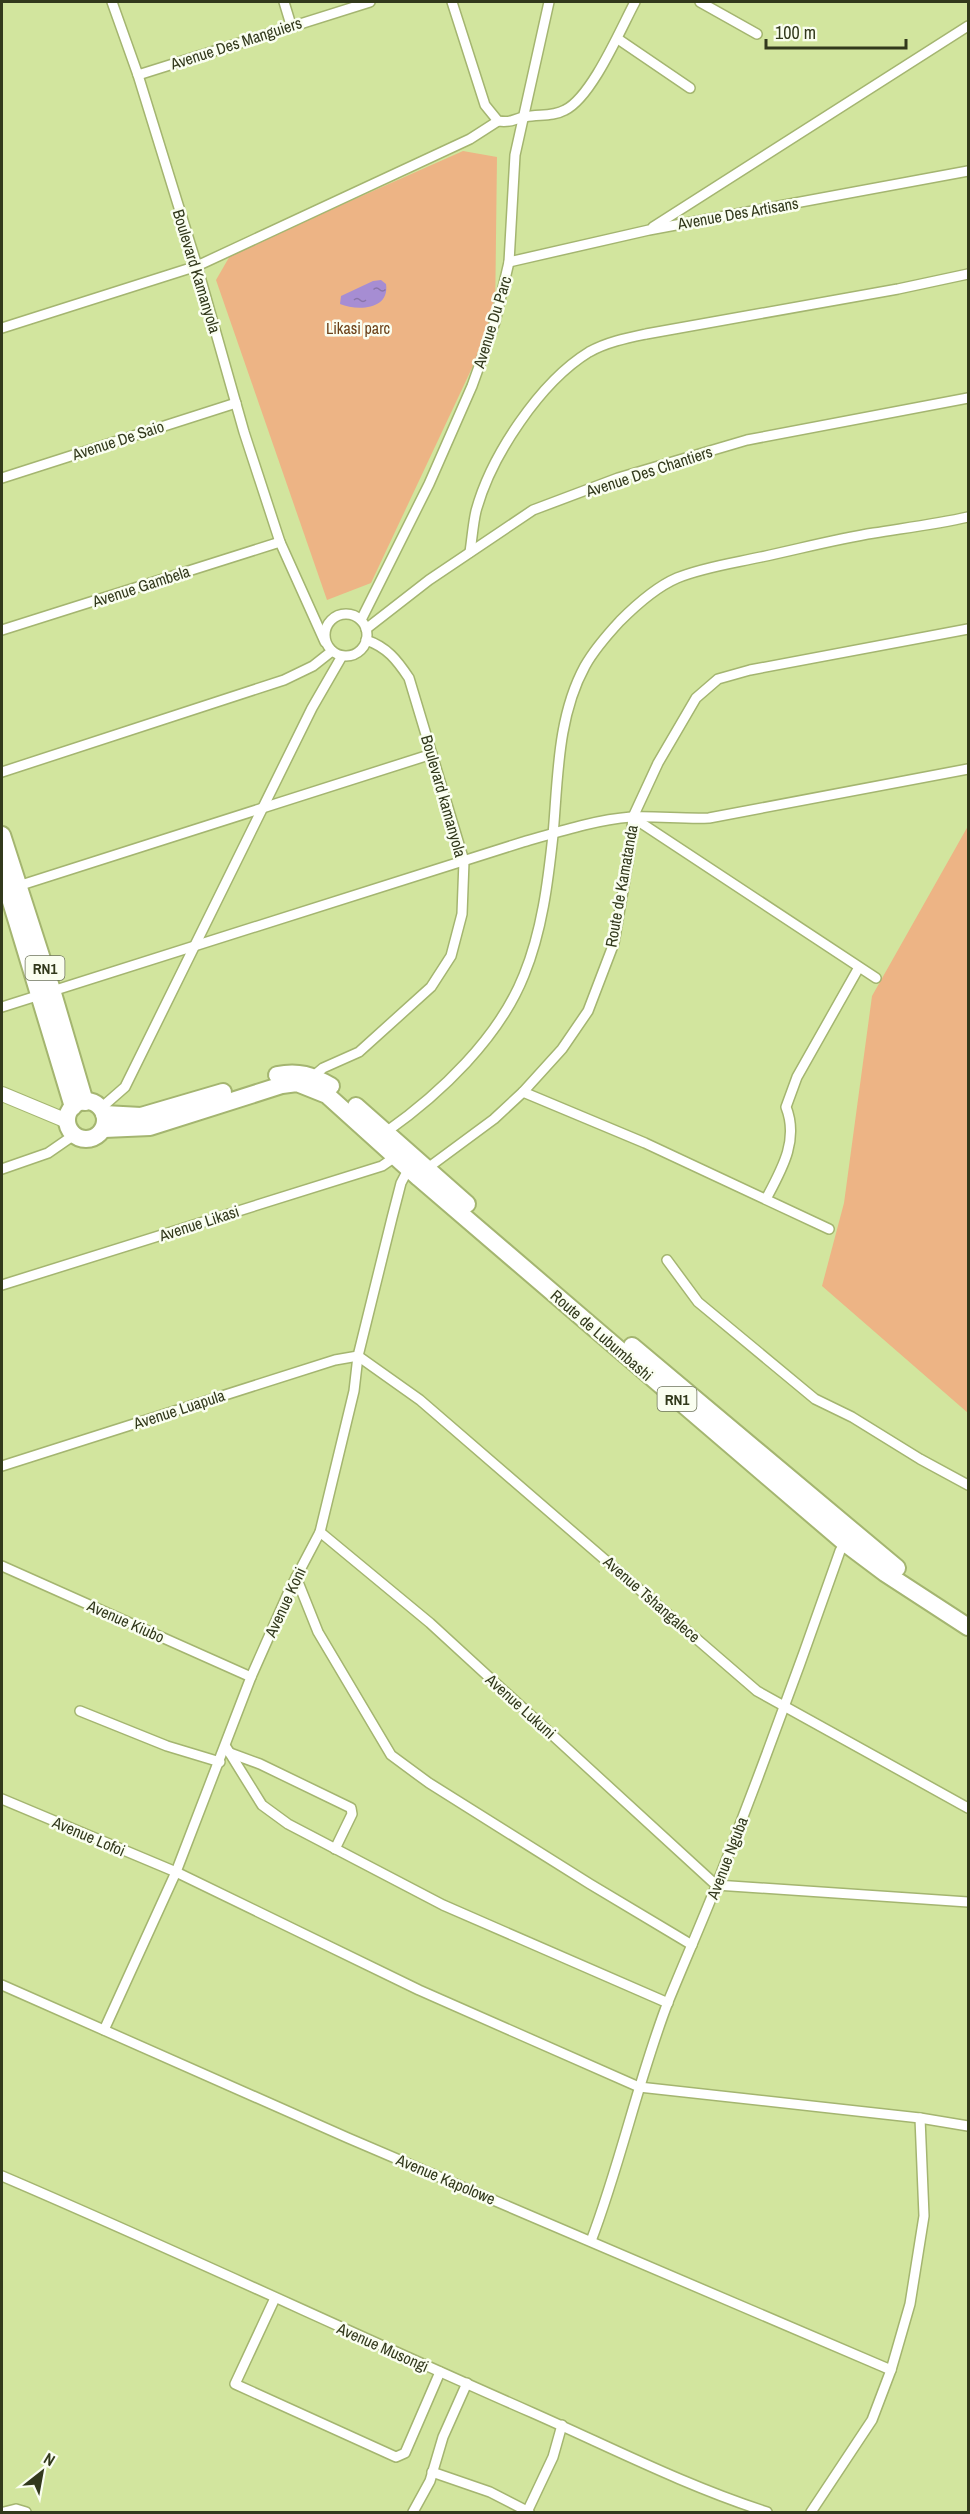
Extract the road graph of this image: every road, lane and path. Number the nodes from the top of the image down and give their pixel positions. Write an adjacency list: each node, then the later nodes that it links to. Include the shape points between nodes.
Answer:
1 (112, 2): 12 (street, Boulevard Kamanyola)
2 (284, 2): 8 (street)
3 (370, 2): 8 (street, Avenue Des Manguiers)
4 (452, 2): 15 (street, via 485,105)
5 (549, 2): 14 (street, Avenue Du Parc)
6 (635, 2): 11 (street)
7 (700, 2): 10 (street)
8 (291, 24): 12 (street, Avenue Des Manguiers)
9 (969, 26): 17 (street)
10 (757, 34)
11 (618, 39): 13 (street); 14 (street, via 569,109 555,115)
12 (138, 75): 19 (street, Boulevard Kamanyola)
13 (690, 88)
14 (523, 117): 15 (street, via 512,123); 18 (street, Avenue Du Parc, via 515,155)
15 (498, 121): 19 (street, via 470,139)
16 (969, 171): 17 (street, Avenue Des Artisans)
17 (649, 230): 18 (street, Avenue Des Artisans)
18 (509, 262): 28 (street, Avenue Du Parc, via 495,322 472,386 429,484)
19 (197, 266): 21 (street); 23 (street, Boulevard Kamanyola)
20 (969, 273): 27 (street, via 646,334 589,352 527,412 505,448 479,502)
21 (2, 328)
22 (969, 398): 27 (street, Avenue Des Chantiers, via 747,440 618,478 533,510)
23 (236, 403): 24 (street, Avenue De Saio); 26 (street, Boulevard Kamanyola)
24 (2, 478)
25 (969, 517): 41 (street, via 708,568 677,578 651,594 603,640 572,695 557,775)
26 (280, 542): 31 (street, Avenue Gambela); 33 (street, Boulevard Kamanyola)
27 (470, 552): 29 (street, Avenue Des Chantiers)
28 (361, 620): 29 (street); 33 (street, via 349,614 337,615 327,624)
29 (366, 629): 32 (street)
30 (969, 629): 40 (street, Route de Kamatanda, via 750,670 718,680 696,698 679,723)
31 (2, 630)
32 (366, 640): 35 (street, via 357,652); 36 (street, Boulevard kamanyola, via 390,653 409,678)
33 (326, 642): 34 (street)
34 (332, 651): 35 (street); 38 (street, via 313,666 284,680)
35 (342, 656): 39 (street, via 312,708)
36 (432, 754): 39 (street); 43 (street, Boulevard kamanyola)
37 (969, 769): 40 (street, via 709,818)
38 (2, 772)
39 (265, 808): 45 (street); 46 (street)
40 (633, 817): 41 (street, via 602,820); 47 (street); 52 (street, Route de Kamatanda, via 614,943 588,1011 562,1049)
41 (553, 834): 43 (street); 56 (street, via 544,906 525,974 515,995 446,1084)
42 (2, 835): 45 (highway, RN1)
43 (464, 861): 46 (street); 51 (street, Boulevard kamanyola, via 462,914 451,957 431,987 359,1052)
44 (2, 872): 45 (highway, RN1)
45 (9, 889): 49 (highway, RN1)
46 (194, 944): 49 (street); 54 (street, via 125,1087)
47 (858, 969): 48 (street); 59 (street, via 797,1077 786,1107 793,1124 787,1153)
48 (876, 978)
49 (46, 992): 50 (street); 54 (highway, RN1)
50 (2, 1007)
51 (304, 1079): 54 (highway, via 150,1127 123,1130); 56 (highway, Route de Lubumbashi / RN1, via 334,1088); 57 (highway, Route de Lubumbashi / RN1)
52 (523, 1092): 55 (street, Route de Kamatanda); 59 (street)
53 (2, 1094): 54 (main road)
54 (87, 1116): 58 (street, via 48,1153)
55 (494, 1119): 57 (street, Avenue Likasi)
56 (386, 1132): 57 (highway, Route de Lubumbashi / RN1)
57 (413, 1166): 62 (street, Avenue Likasi, via 382,1166); 63 (street, Avenue Koni, via 401,1183); 67 (highway, Route de Lubumbashi / RN1)
58 (2, 1169)
59 (766, 1198): 60 (street)
60 (829, 1229)
61 (667, 1260): 65 (street, via 698,1302 815,1399)
62 (2, 1285)
63 (358, 1356): 64 (street, Avenue Luapula); 66 (street, Avenue Koni, via 354,1391); 73 (street, Avenue Tshangalece, via 420,1400 758,1691)
64 (2, 1466)
65 (969, 1485)
66 (320, 1532): 69 (street, Avenue Koni); 81 (street, Avenue Lukuni, via 430,1623)
67 (848, 1538): 70 (highway, Route de Lubumbashi / RN1); 71 (highway, Route de Lubumbashi / RN1, via 885,1574); 73 (street, Avenue Nguba)
68 (2, 1566): 72 (street, Avenue Kiubo)
69 (296, 1577): 72 (street, Avenue Koni); 83 (street, via 318,1632 391,1755 429,1783)
70 (969, 1615)
71 (969, 1627)
72 (251, 1677): 75 (street, Avenue Koni)
73 (786, 1705): 78 (street, Avenue Tshangalece); 81 (street, Avenue Nguba)
74 (80, 1711): 76 (street, via 166,1746)
75 (228, 1750): 76 (street, Avenue Koni); 79 (street, via 262,1805); 79 (street, via 351,1808 352,1814)
76 (220, 1762): 80 (street, Avenue Koni)
77 (2, 1799): 80 (street, Avenue Lofoi)
78 (969, 1808)
79 (335, 1849): 85 (street, via 442,1905)
80 (176, 1872): 86 (street, Avenue Koni); 87 (street, Avenue Lofoi, via 419,1990)
81 (716, 1885): 82 (street); 83 (street, Avenue Nguba)
82 (969, 1902)
83 (692, 1945): 85 (street, Avenue Nguba)
84 (2, 1985): 86 (street, Avenue Kapolowe)
85 (668, 2003): 87 (street, Avenue Nguba)
86 (104, 2030): 91 (street, Avenue Kapolowe)
87 (639, 2087): 88 (street, Avenue Lofoi); 91 (street, Avenue Nguba, via 612,2187)
88 (920, 2118): 89 (street, Avenue Lofoi); 93 (street, via 924,2216 910,2304)
89 (969, 2126)
90 (2, 2176): 92 (street, Avenue Musongi)
91 (591, 2241): 93 (street, Avenue Kapolowe)
92 (275, 2298): 94 (street, Avenue Musongi); 94 (street, via 235,2384 247,2392 396,2457 405,2453)
93 (891, 2370): 105 (street, via 872,2420)
94 (440, 2372): 95 (street, Avenue Musongi)
95 (467, 2384): 96 (street, Avenue Musongi); 97 (street)
96 (562, 2425): 98 (street, Avenue Musongi); 102 (street, via 553,2457)
97 (432, 2472): 101 (street); 102 (street, via 490,2492)
98 (735, 2502): 103 (street); 104 (street, Avenue Musongi)
99 (4, 2512): 100 (street)
100 (26, 2512)
101 (413, 2512)
102 (528, 2512)
103 (742, 2512)
104 (767, 2512)
105 (812, 2512)

